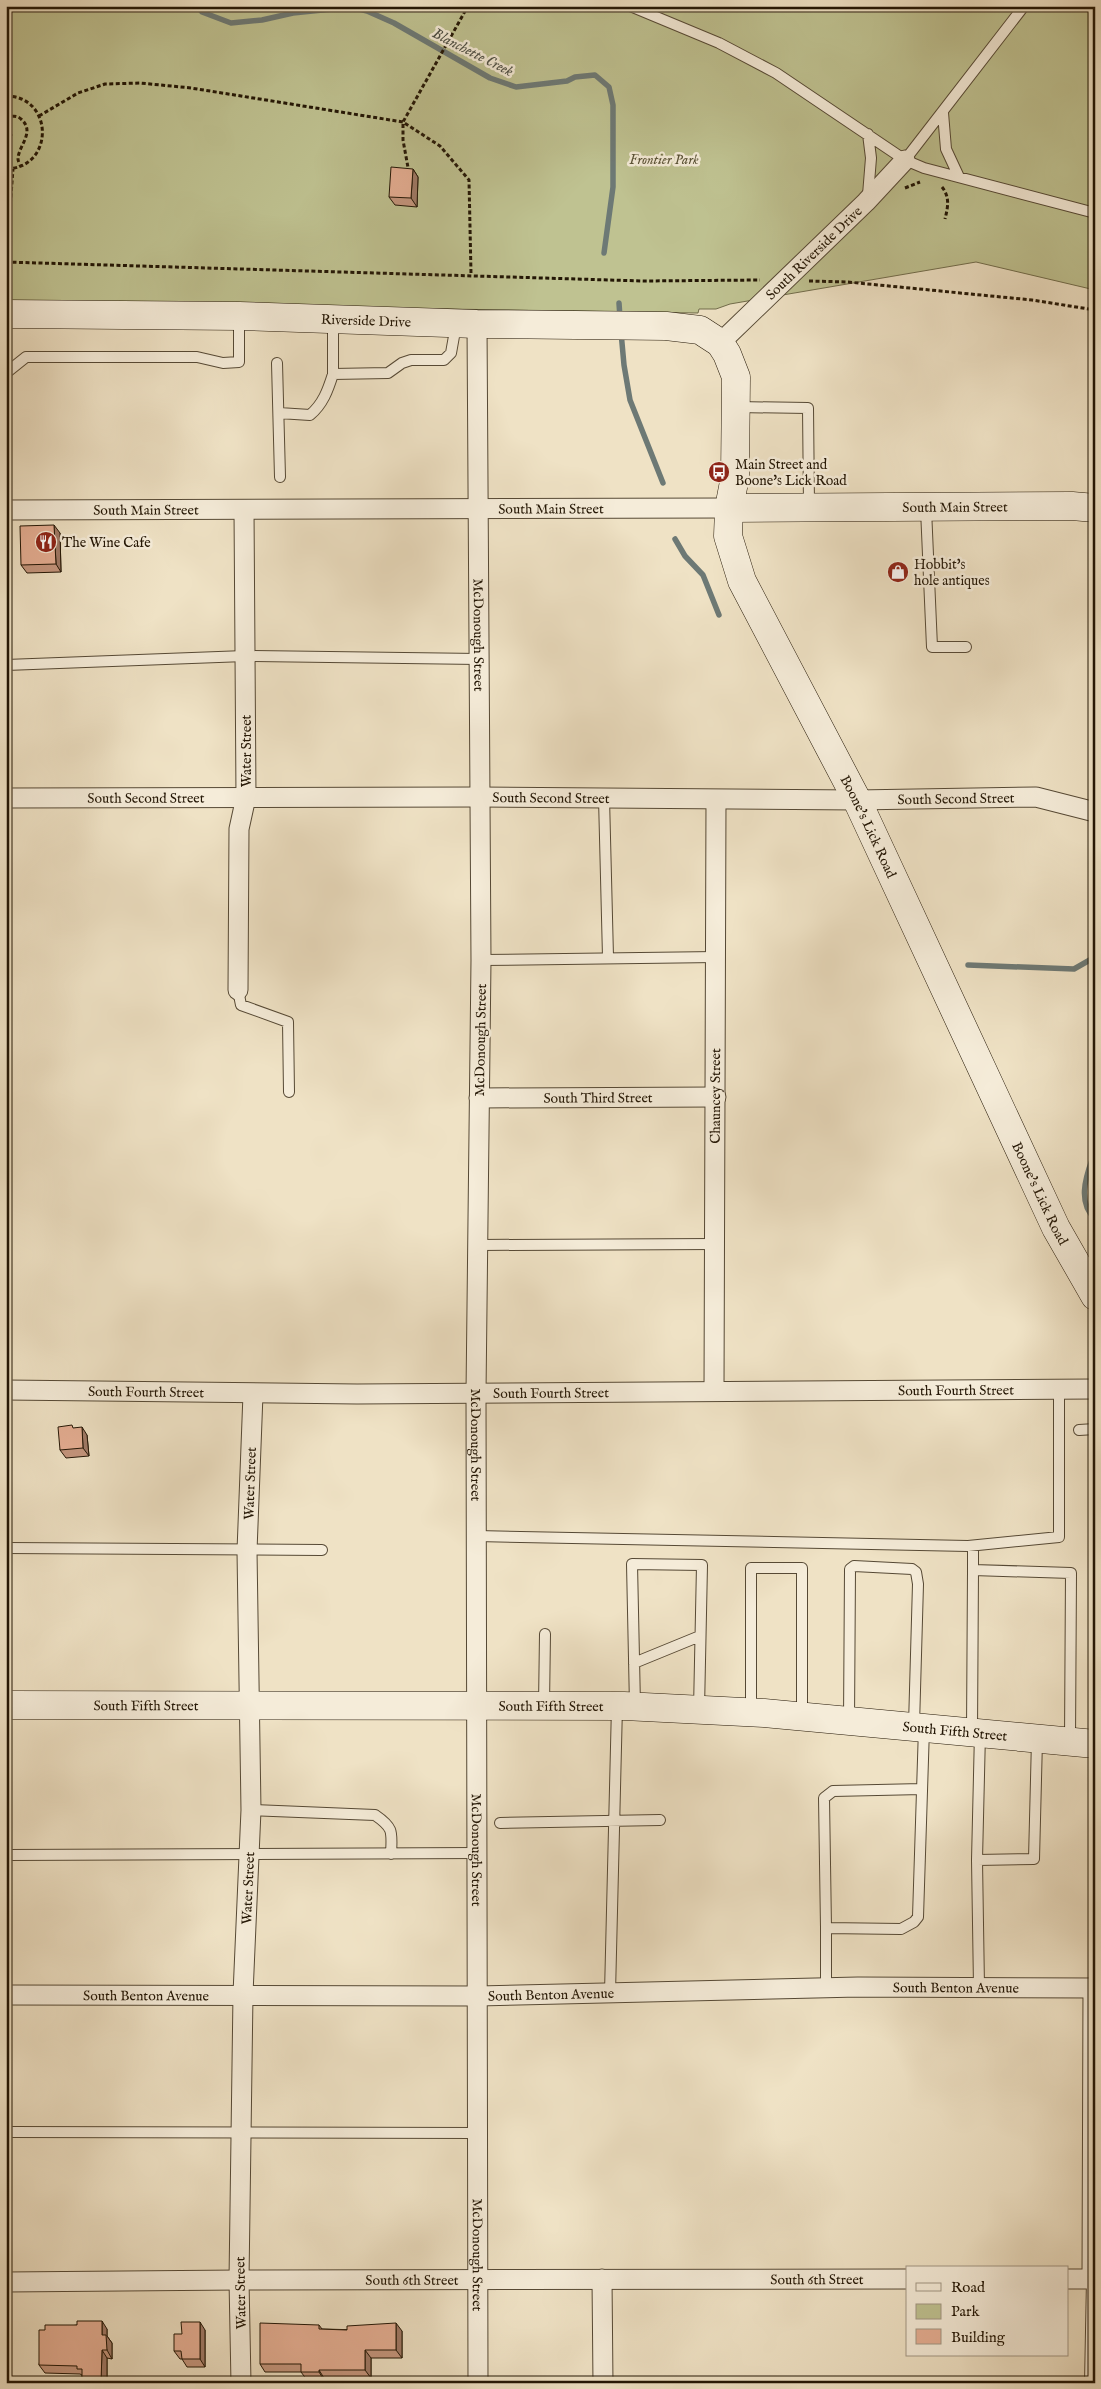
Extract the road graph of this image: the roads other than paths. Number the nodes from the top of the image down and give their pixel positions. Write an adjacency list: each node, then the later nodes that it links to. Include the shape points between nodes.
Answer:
1 (630, 6): 4 (lane, via 719,43 776,73)
2 (1024, 6): 3 (lane)
3 (943, 113): 5 (lane); 6 (lane, via 946,149)
4 (868, 134): 5 (lane); 7 (lane, via 871,174)
5 (905, 160): 6 (lane); 7 (street, South Riverside Drive)
6 (959, 177): 8 (lane)
7 (866, 202): 13 (street, South Riverside Drive)
8 (1095, 213)
9 (6, 314): 10 (street, Riverside Drive)
10 (239, 316): 11 (street, Riverside Drive); 15 (lane, via 239,362 223,363 197,357 26,357)
11 (333, 319): 12 (street, Riverside Drive); 16 (lane)
12 (466, 323): 13 (street, Riverside Drive, via 666,326 700,330); 16 (lane, via 444,360 412,360 388,373); 20 (street, McDonough Street)
13 (720, 344): 17 (street, Boone's Lick Road, via 734,367)
14 (278, 363): 18 (lane)
15 (6, 373)
16 (333, 374): 18 (lane, via 322,401 310,415)
17 (736, 407): 21 (street, Boone's Lick Road, via 735,477); 24 (lane, via 808,408)
18 (279, 413): 19 (lane)
19 (280, 477)
20 (478, 508): 21 (street, South Main Street); 26 (street, South Main Street); 29 (street, McDonough Street)
21 (730, 508): 24 (street, South Main Street); 36 (street, Boone's Lick Road, via 728,536 742,581)
22 (926, 508): 23 (street, South Main Street); 24 (street, South Main Street); 27 (lane, via 932,647)
23 (1095, 508)
24 (809, 509)
25 (6, 510): 26 (street, South Main Street)
26 (244, 510): 28 (street, Water Street)
27 (966, 647)
28 (245, 656): 29 (lane); 30 (lane); 31 (street, Water Street)
29 (479, 659): 32 (street, McDonough Street)
30 (6, 665)
31 (246, 797): 32 (street, South Second Street); 33 (street, South Second Street); 41 (street, Water Street, via 239,829)
32 (480, 797): 34 (street, South Second Street); 40 (street, McDonough Street)
33 (6, 798)
34 (604, 798): 35 (street, South Second Street); 38 (lane)
35 (716, 800): 36 (street, South Second Street); 39 (street, Chauncey Street)
36 (857, 800): 37 (street, South Second Street, via 1036,797); 47 (street, Boone's Lick Road, via 1056,1228)
37 (1095, 812)
38 (608, 957): 39 (lane); 40 (lane)
39 (716, 957): 43 (street, Chauncey Street)
40 (481, 960): 44 (street, McDonough Street)
41 (238, 990): 42 (lane, via 241,1006 288,1022)
42 (289, 1092)
43 (716, 1097): 44 (street, South Third Street); 45 (street, Chauncey Street)
44 (479, 1098): 46 (street, McDonough Street)
45 (715, 1244): 46 (lane); 51 (street, Chauncey Street)
46 (478, 1245): 52 (street, McDonough Street)
47 (1095, 1296)
48 (1059, 1389): 49 (street, South Fourth Street); 51 (street, South Fourth Street); 57 (lane, via 1059,1537)
49 (1095, 1389)
50 (6, 1390): 53 (street, South Fourth Street)
51 (714, 1391): 52 (street, South Fourth Street)
52 (476, 1393): 53 (street, South Fourth Street); 56 (street, McDonough Street)
53 (253, 1394): 60 (street, Water Street)
54 (1095, 1429): 55 (lane)
55 (1079, 1430)
56 (477, 1536): 57 (lane); 69 (street, McDonough Street)
57 (972, 1546): 61 (lane)
58 (6, 1548): 60 (lane)
59 (322, 1550): 60 (lane)
60 (247, 1551): 66 (street, Water Street)
61 (973, 1570): 75 (lane); 77 (lane, via 1072,1573)
62 (545, 1634): 67 (lane)
63 (700, 1636): 64 (lane); 64 (lane, via 702,1565 632,1564); 70 (lane)
64 (634, 1663): 68 (lane)
65 (6, 1705): 66 (street, South Fifth Street)
66 (250, 1705): 69 (street, South Fifth Street); 79 (street, Water Street)
67 (544, 1706): 68 (street, South Fifth Street); 69 (street, South Fifth Street)
68 (626, 1706): 70 (street, South Fifth Street); 81 (lane)
69 (478, 1707): 83 (street, McDonough Street)
70 (698, 1710): 71 (street, South Fifth Street)
71 (751, 1712): 72 (street, South Fifth Street); 72 (lane, via 751,1568 802,1568)
72 (802, 1716): 73 (street, South Fifth Street)
73 (849, 1721): 74 (street, South Fifth Street); 74 (lane, via 850,1570 854,1566 912,1569 916,1572 918,1584)
74 (919, 1727): 75 (street, South Fifth Street); 78 (lane)
75 (976, 1732): 76 (street, South Fifth Street); 87 (lane)
76 (1037, 1737): 77 (street, South Fifth Street); 87 (lane, via 1034,1859)
77 (1082, 1742)
78 (922, 1789): 88 (lane, via 918,1917 901,1929); 88 (lane, via 833,1791 826,1795)
79 (251, 1810): 84 (street, Water Street); 85 (lane, via 375,1815 390,1825)
80 (660, 1820): 81 (lane)
81 (614, 1822): 82 (lane); 92 (lane)
82 (500, 1823)
83 (478, 1853): 85 (lane); 95 (street, McDonough Street)
84 (249, 1854): 85 (lane); 86 (lane); 93 (street, Water Street)
85 (391, 1854)
86 (6, 1855)
87 (977, 1860): 90 (lane)
88 (826, 1928): 89 (lane)
89 (826, 1987): 90 (street, South Benton Avenue); 92 (street, South Benton Avenue)
90 (979, 1987): 91 (street, South Benton Avenue)
91 (1094, 1988): 103 (street)
92 (610, 1992): 95 (street, South Benton Avenue)
93 (243, 1994): 94 (street, South Benton Avenue); 95 (street, South Benton Avenue); 97 (street, Water Street)
94 (6, 1995)
95 (478, 1996): 98 (street, McDonough Street)
96 (6, 2132): 97 (lane)
97 (241, 2132): 98 (lane); 104 (street, Water Street)
98 (478, 2133): 99 (street, McDonough Street)
99 (477, 2279): 100 (street, South 6th Street); 104 (street, South 6th Street); 107 (street, McDonough Street)
100 (602, 2279): 101 (street, South 6th Street); 108 (street)
101 (906, 2279)
102 (1068, 2279): 103 (street)
103 (1093, 2279): 109 (lane)
104 (239, 2280): 105 (street, South 6th Street); 106 (street, Water Street)
105 (6, 2282)
106 (241, 2383)
107 (478, 2383)
108 (603, 2383)
109 (1090, 2383)

